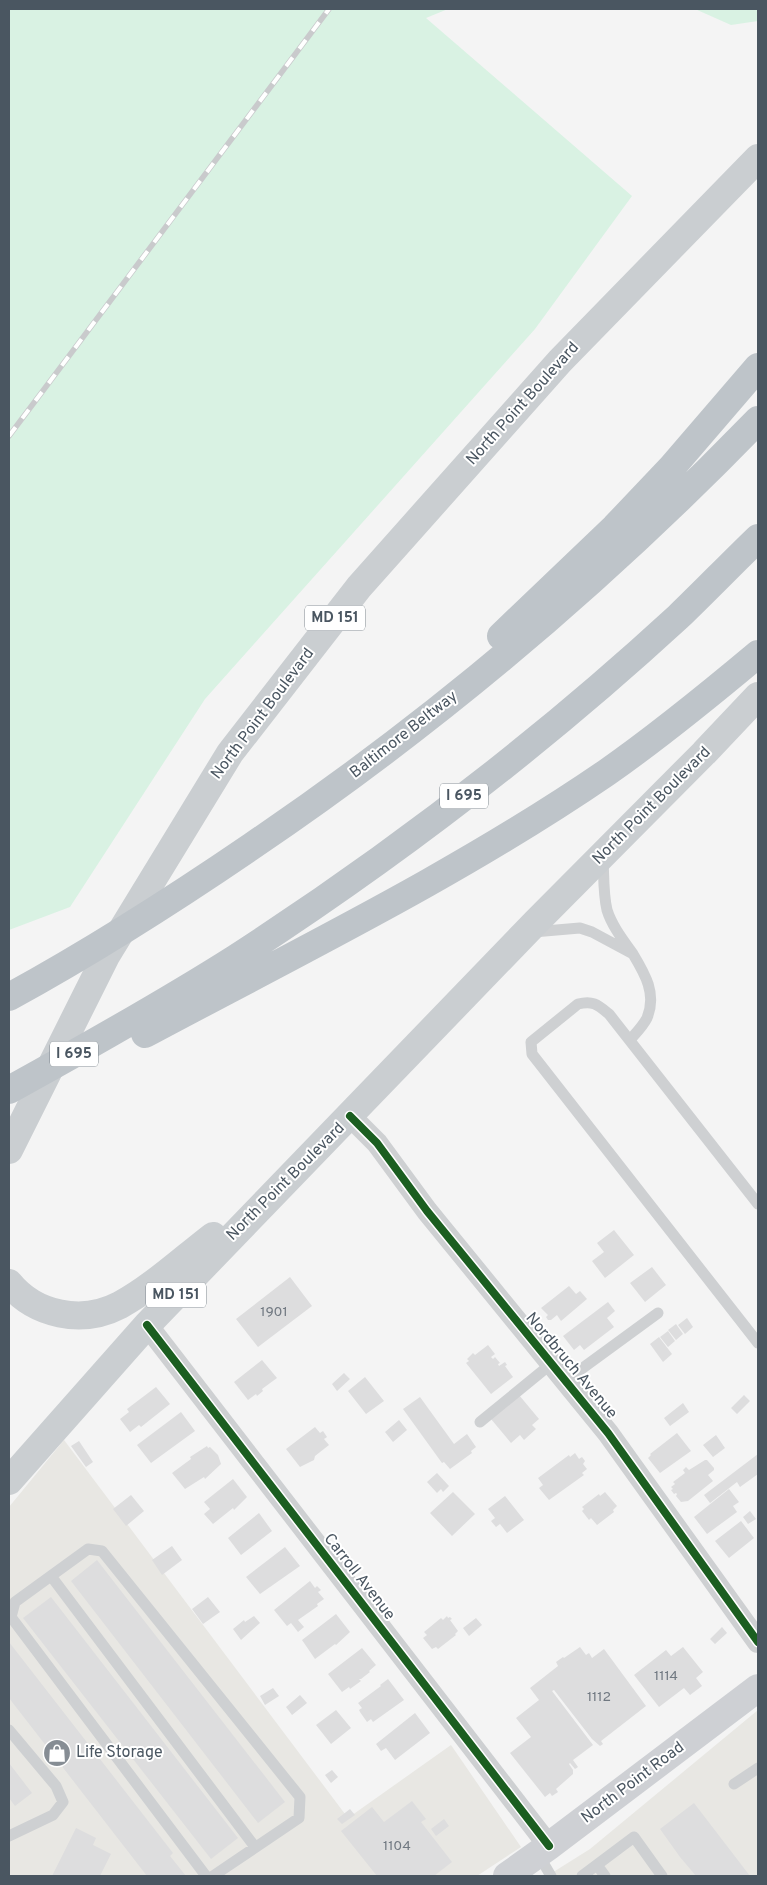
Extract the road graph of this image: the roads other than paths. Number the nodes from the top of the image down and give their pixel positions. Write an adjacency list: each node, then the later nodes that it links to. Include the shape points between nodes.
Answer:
1 (758, 158): 16 (main road, North Point Boulevard / MD 151, via 560,361 359,587 230,753 106,956)
2 (758, 367): 8 (highway, via 672,467 615,527 505,633 314,794)
3 (758, 420): 8 (highway, Baltimore Beltway, via 618,557 517,647 410,733 303,812)
4 (758, 538): 13 (highway, I 695, via 671,623 574,708 469,792 362,871 140,1017)
5 (758, 654): 14 (highway, via 662,732 542,815 410,892 126,1044)
6 (758, 696): 7 (main road, North Point Boulevard / MD 151)
7 (603, 856): 9 (main road, North Point Boulevard / MD 151); 10 (lane, via 607,910)
8 (212, 873): 11 (highway, Baltimore Beltway, via 136,923)
9 (526, 932): 10 (lane, via 580,928); 15 (main road, North Point Boulevard / MD 151)
10 (633, 954): 12 (lane, via 647,977 651,998 647,1018)
11 (20, 990)
12 (630, 1040): 18 (lane); 22 (lane, via 609,1014 597,1003 588,1001 578,1004 531,1042 532,1054)
13 (9, 1090)
14 (9, 1096)
15 (350, 1116): 17 (main road, North Point Boulevard / MD 151); 23 (street, Nordbruch Avenue, via 377,1144)
16 (11, 1148)
17 (286, 1180): 19 (main road, via 138,1294 102,1312 83,1315 45,1310 18,1294); 21 (main road, North Point Boulevard / MD 151)
18 (758, 1204)
19 (9, 1283)
20 (658, 1313): 24 (lane)
21 (147, 1325): 26 (main road, North Point Boulevard / MD 151); 35 (street, Carroll Avenue)
22 (758, 1342)
23 (551, 1364): 24 (street, Nordbruch Avenue); 25 (lane)
24 (565, 1381): 28 (street, Nordbruch Avenue, via 608,1433)
25 (480, 1422)
26 (9, 1481)
27 (51, 1576): 34 (lane); 34 (lane, via 88,1549 102,1551 300,1797 299,1818); 37 (lane, via 15,1602 11,1617)
28 (758, 1642)
29 (758, 1688): 35 (street, North Point Road)
30 (9, 1730): 33 (lane, via 56,1786 63,1802 53,1815)
31 (758, 1768): 32 (lane)
32 (734, 1784)
33 (9, 1836)
34 (255, 1847): 38 (lane)
35 (546, 1859): 39 (street, North Point Road)
36 (597, 1865): 40 (lane); 41 (lane); 42 (lane, via 634,1837)
37 (206, 1876)
38 (213, 1876)
39 (507, 1876)
40 (582, 1876)
41 (604, 1876)
42 (662, 1876)

